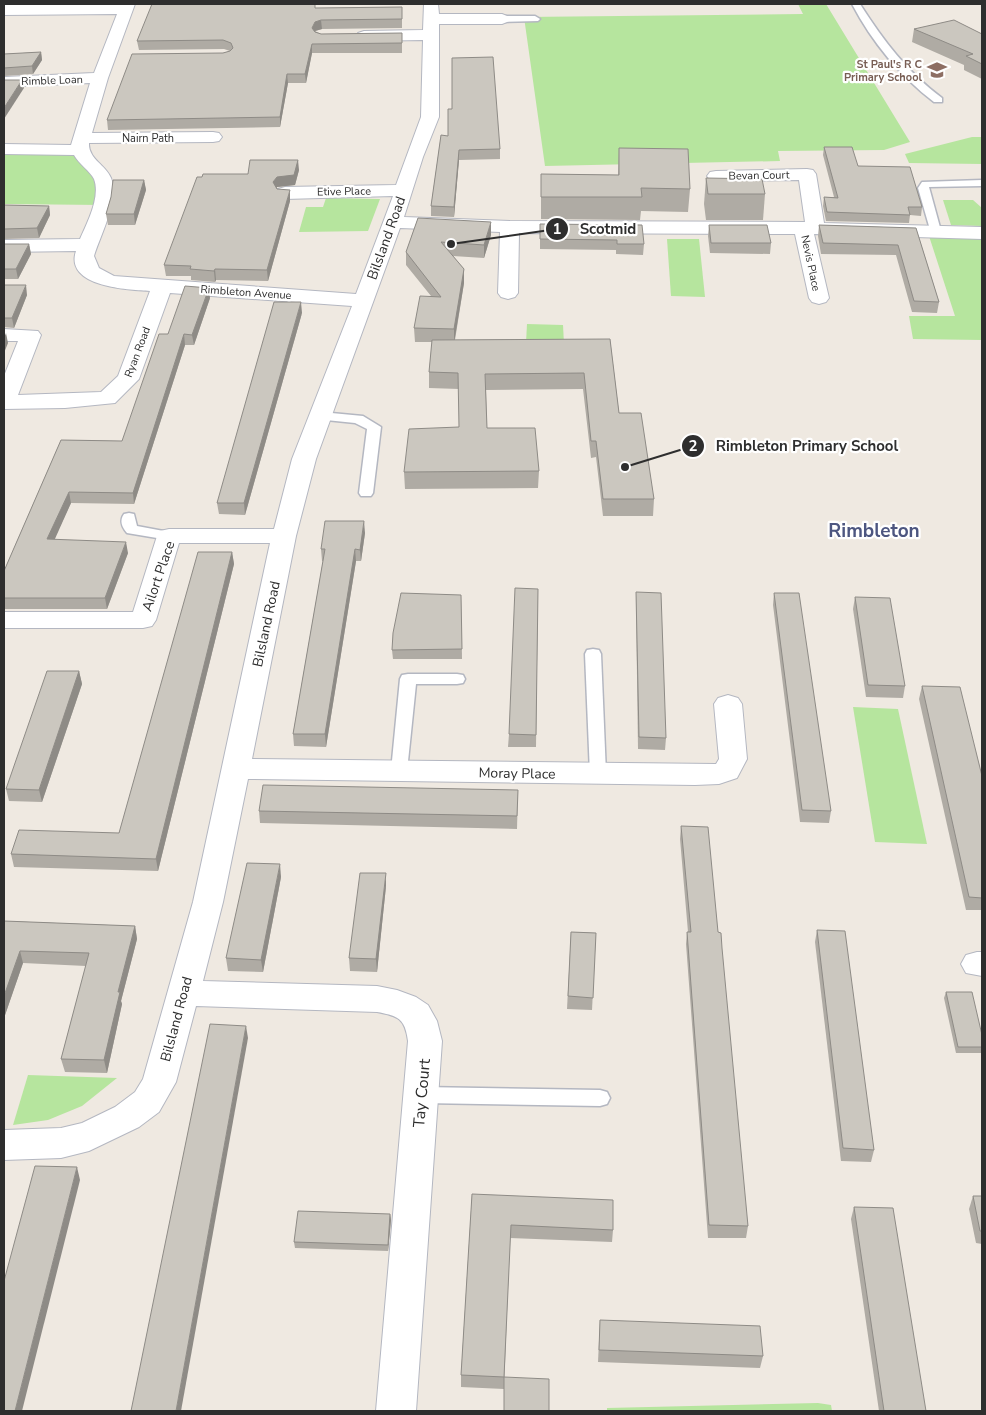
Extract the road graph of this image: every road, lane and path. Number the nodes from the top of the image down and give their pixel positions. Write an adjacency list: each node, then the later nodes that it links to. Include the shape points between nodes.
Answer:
1 (856, 4): 12 (lane, via 898,65)
2 (127, 6): 3 (street); 8 (street)
3 (4, 10)
4 (431, 19): 5 (street); 7 (street); 18 (street, Bilsland Road, via 430,117)
5 (502, 19): 6 (lane)
6 (535, 19)
7 (352, 36)
8 (108, 57): 9 (street); 10 (street)
9 (128, 57)
10 (100, 78): 11 (street, Rimble Loan); 14 (street)
11 (4, 82)
12 (938, 100)
13 (213, 137): 14 (street, Nairn Path)
14 (81, 144): 15 (street, Nairn Path); 25 (street, Rimbleton Avenue, via 105,184 104,199)
15 (4, 150)
16 (716, 176): 22 (street, Bevan Court, via 806,174)
17 (982, 183): 23 (lane, via 926,184 923,188)
18 (404, 190): 19 (street, Etive Place); 20 (street, Bilsland Road)
19 (285, 192)
20 (392, 222): 21 (street); 30 (street, Bilsland Road)
21 (510, 227): 22 (street); 28 (street)
22 (810, 229): 23 (street); 29 (street, Nevis Place)
23 (935, 231): 24 (street)
24 (982, 233)
25 (87, 245): 26 (street); 27 (street, Rimbleton Avenue, via 85,266 93,275 120,283)
26 (4, 246)
27 (162, 286): 30 (street, Rimbleton Avenue); 32 (street, Ryan Road, via 128,379 107,398)
28 (508, 293)
29 (819, 298)
30 (364, 301): 33 (street, Bilsland Road)
31 (4, 335): 32 (street, via 31,335)
32 (4, 402)
33 (321, 416): 34 (lane, via 358,420 374,427); 37 (street, Bilsland Road, via 304,459)
34 (366, 493)
35 (129, 517): 36 (lane, via 132,530)
36 (169, 536): 37 (street, Ailort Place); 38 (street, Ailort Place, via 143,620)
37 (284, 536): 42 (street, Bilsland Road)
38 (4, 620)
39 (593, 654): 44 (lane)
40 (457, 679): 43 (lane, via 408,679)
41 (728, 704): 44 (street, Moray Place, via 733,759 728,771 695,775)
42 (237, 769): 43 (street, Moray Place); 45 (street, Bilsland Road, via 208,902)
43 (399, 771): 44 (street, Moray Place)
44 (598, 774)
45 (182, 993): 46 (street, Tay Court, via 377,999 401,1003 416,1013 424,1029); 48 (street, Bilsland Road, via 159,1082 147,1102 127,1117 89,1136 61,1143)
46 (422, 1095): 47 (lane); 49 (street, Tay Court)
47 (600, 1098)
48 (4, 1145)
49 (396, 1411)

